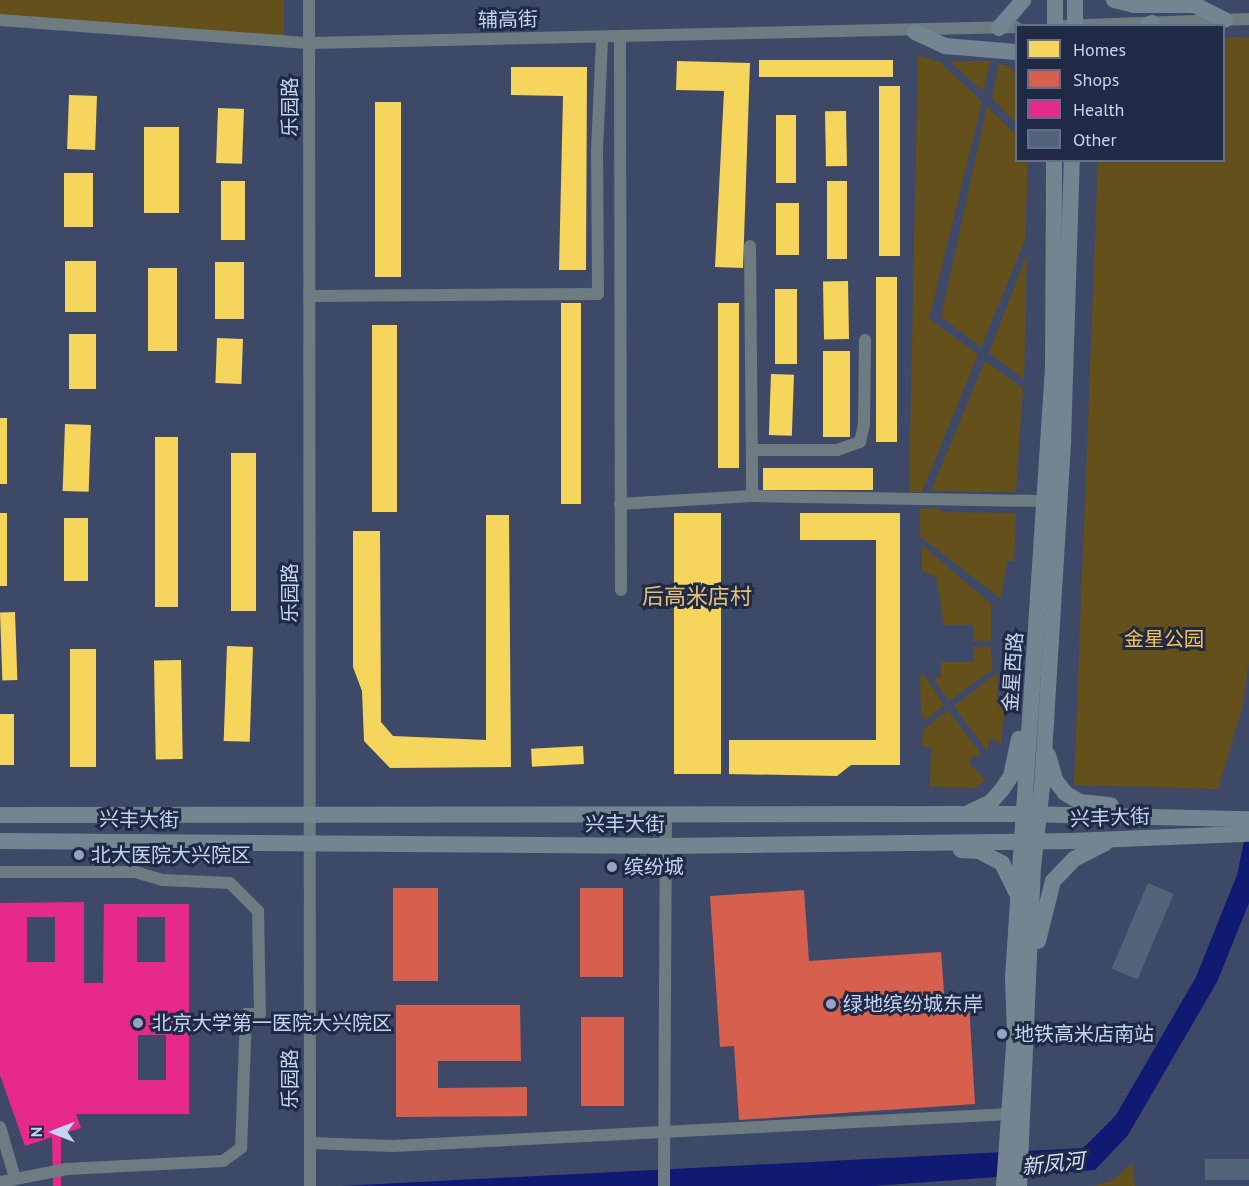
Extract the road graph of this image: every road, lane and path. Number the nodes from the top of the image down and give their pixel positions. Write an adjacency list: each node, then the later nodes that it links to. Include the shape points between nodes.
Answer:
1 (309, 0): 17 (street, 乐园路)
2 (1023, 0): 13 (main road)
3 (1055, 0): 9 (main road)
4 (1075, 0): 10 (main road)
5 (1114, 0): 7 (main road, via 1134,5 1195,5)
6 (1249, 19): 7 (street)
7 (1224, 20): 11 (street)
8 (0, 21): 17 (street, 辅高街)
9 (1055, 24)
10 (1075, 24)
11 (1150, 24)
12 (1015, 27): 13 (street, 辅高街)
13 (999, 28): 14 (street, 辅高街)
14 (915, 32): 15 (street, 辅高街); 18 (main road, via 945,46)
15 (620, 38): 16 (street, 辅高街); 29 (street)
16 (602, 39): 17 (street, 辅高街); 24 (street, via 597,150 598,294)
17 (309, 43): 24 (street, 乐园路)
18 (1015, 52)
19 (1054, 162): 28 (main road, 金星西路, via 1053,368)
20 (1072, 162): 22 (main road, 金星西路)
21 (1078, 162): 22 (main road)
22 (1071, 178): 32 (main road, 金星西路, via 1063,440)
23 (750, 246): 26 (street)
24 (309, 296): 37 (street, 乐园路)
25 (865, 340): 26 (street, via 864,424 860,442 837,450)
26 (754, 450): 27 (street)
27 (752, 496): 28 (street); 29 (street)
28 (1045, 501): 31 (main road, 金星西路)
29 (620, 504): 30 (street)
30 (621, 590)
31 (1034, 674): 34 (main road, via 1024,696 1011,776 991,802); 35 (main road, 金星西路)
32 (1045, 739): 35 (main road, 金星西路); 38 (main road, via 1055,780 1065,793 1080,802 1149,805)
33 (666, 813): 34 (main road, 兴丰大街); 37 (main road, 兴丰大街); 46 (street)
34 (964, 814): 35 (main road, 兴丰大街)
35 (1031, 814): 38 (main road, 兴丰大街); 43 (main road, 金星西路)
36 (0, 815): 37 (main road, 兴丰大街)
37 (310, 815): 45 (street, 乐园路)
38 (1176, 817): 39 (main road, 兴丰大街)
39 (1244, 819)
40 (1249, 834): 41 (main road, 兴丰大街)
41 (1112, 840): 43 (main road, 兴丰大街); 49 (main road, via 1074,859 1053,881)
42 (0, 841): 45 (main road, 兴丰大街)
43 (1029, 841): 44 (main road, 兴丰大街); 48 (main road, 金星西路); 49 (main road, 金星西路)
44 (908, 842): 46 (main road, 兴丰大街); 48 (main road, via 927,850 992,856 1002,863)
45 (309, 843): 46 (main road, 兴丰大街); 54 (street, 乐园路)
46 (664, 846): 52 (street)
47 (0, 872): 55 (street, via 135,872 163,880 230,883 258,911 260,1014 246,1014 241,1148 224,1161 67,1169)
48 (1018, 899): 50 (main road, 金星西路)
49 (1029, 974): 53 (main road, 金星西路)
50 (1010, 1114): 52 (street); 53 (main road, 金星西路)
51 (0, 1127): 55 (street)
52 (667, 1131): 54 (street, via 393,1146); 58 (street)
53 (1016, 1133): 59 (main road, 金星西路); 60 (main road, 金星西路)
54 (310, 1143): 57 (street, 乐园路)
55 (15, 1178): 56 (street)
56 (0, 1182)
57 (310, 1186)
58 (664, 1186)
59 (1004, 1186)
60 (1019, 1186)

